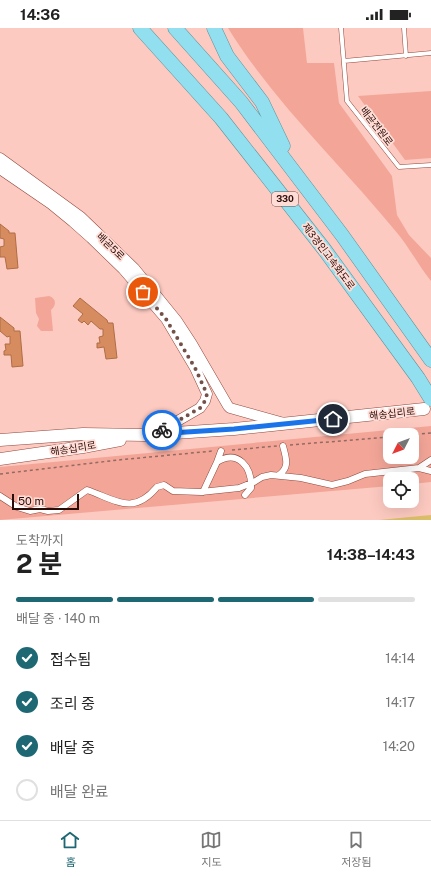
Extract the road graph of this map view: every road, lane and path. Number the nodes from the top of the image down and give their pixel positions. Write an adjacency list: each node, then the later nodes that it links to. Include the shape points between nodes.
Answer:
1 (140, 28): 14 (highway, 제3경인고속화도로 / 330, via 221,118 324,249 418,378)
2 (175, 28): 12 (highway, 330, via 241,102)
3 (214, 28): 12 (highway, via 227,56 262,102)
4 (341, 28): 8 (lane, 배곧전원로)
5 (404, 28): 7 (lane)
6 (431, 53): 7 (lane)
7 (406, 56): 8 (lane)
8 (344, 61): 10 (lane, 배곧전원로, via 347,101 399,167)
9 (0, 158): 15 (street, 배곧5로, via 81,217 134,268 177,321 230,408)
10 (431, 165)
11 (0, 169): 17 (street, 배곧5로, via 51,204 123,269 166,319 195,368 207,394 205,401 200,408)
12 (296, 174): 13 (highway, 330)
13 (431, 360)
14 (428, 404): 15 (main road, 해송십리로)
15 (288, 424): 17 (main road, 해송십리로)
16 (431, 433): 18 (path)
17 (150, 434): 20 (main road, 해송십리로, via 83,434); 23 (main road, 해송십리로)
18 (419, 434)
19 (383, 438): 21 (path)
20 (0, 440)
21 (284, 446): 22 (path); 29 (street, via 287,464 285,471)
22 (221, 451): 25 (street); 28 (path)
23 (0, 459)
24 (431, 460): 26 (street)
25 (217, 462): 30 (street, via 228,457 239,460 245,464); 31 (street)
26 (419, 468): 27 (street); 29 (street, via 366,474 332,485)
27 (431, 471)
28 (0, 474)
29 (279, 476): 30 (street, via 262,477)
30 (252, 483): 31 (street, via 239,488); 32 (street, via 252,488)
31 (203, 492): 33 (street, via 173,491 164,485 156,487 136,504 126,504 87,490 60,510 48,511 30,511 17,507)
32 (244, 495)
33 (0, 496)

